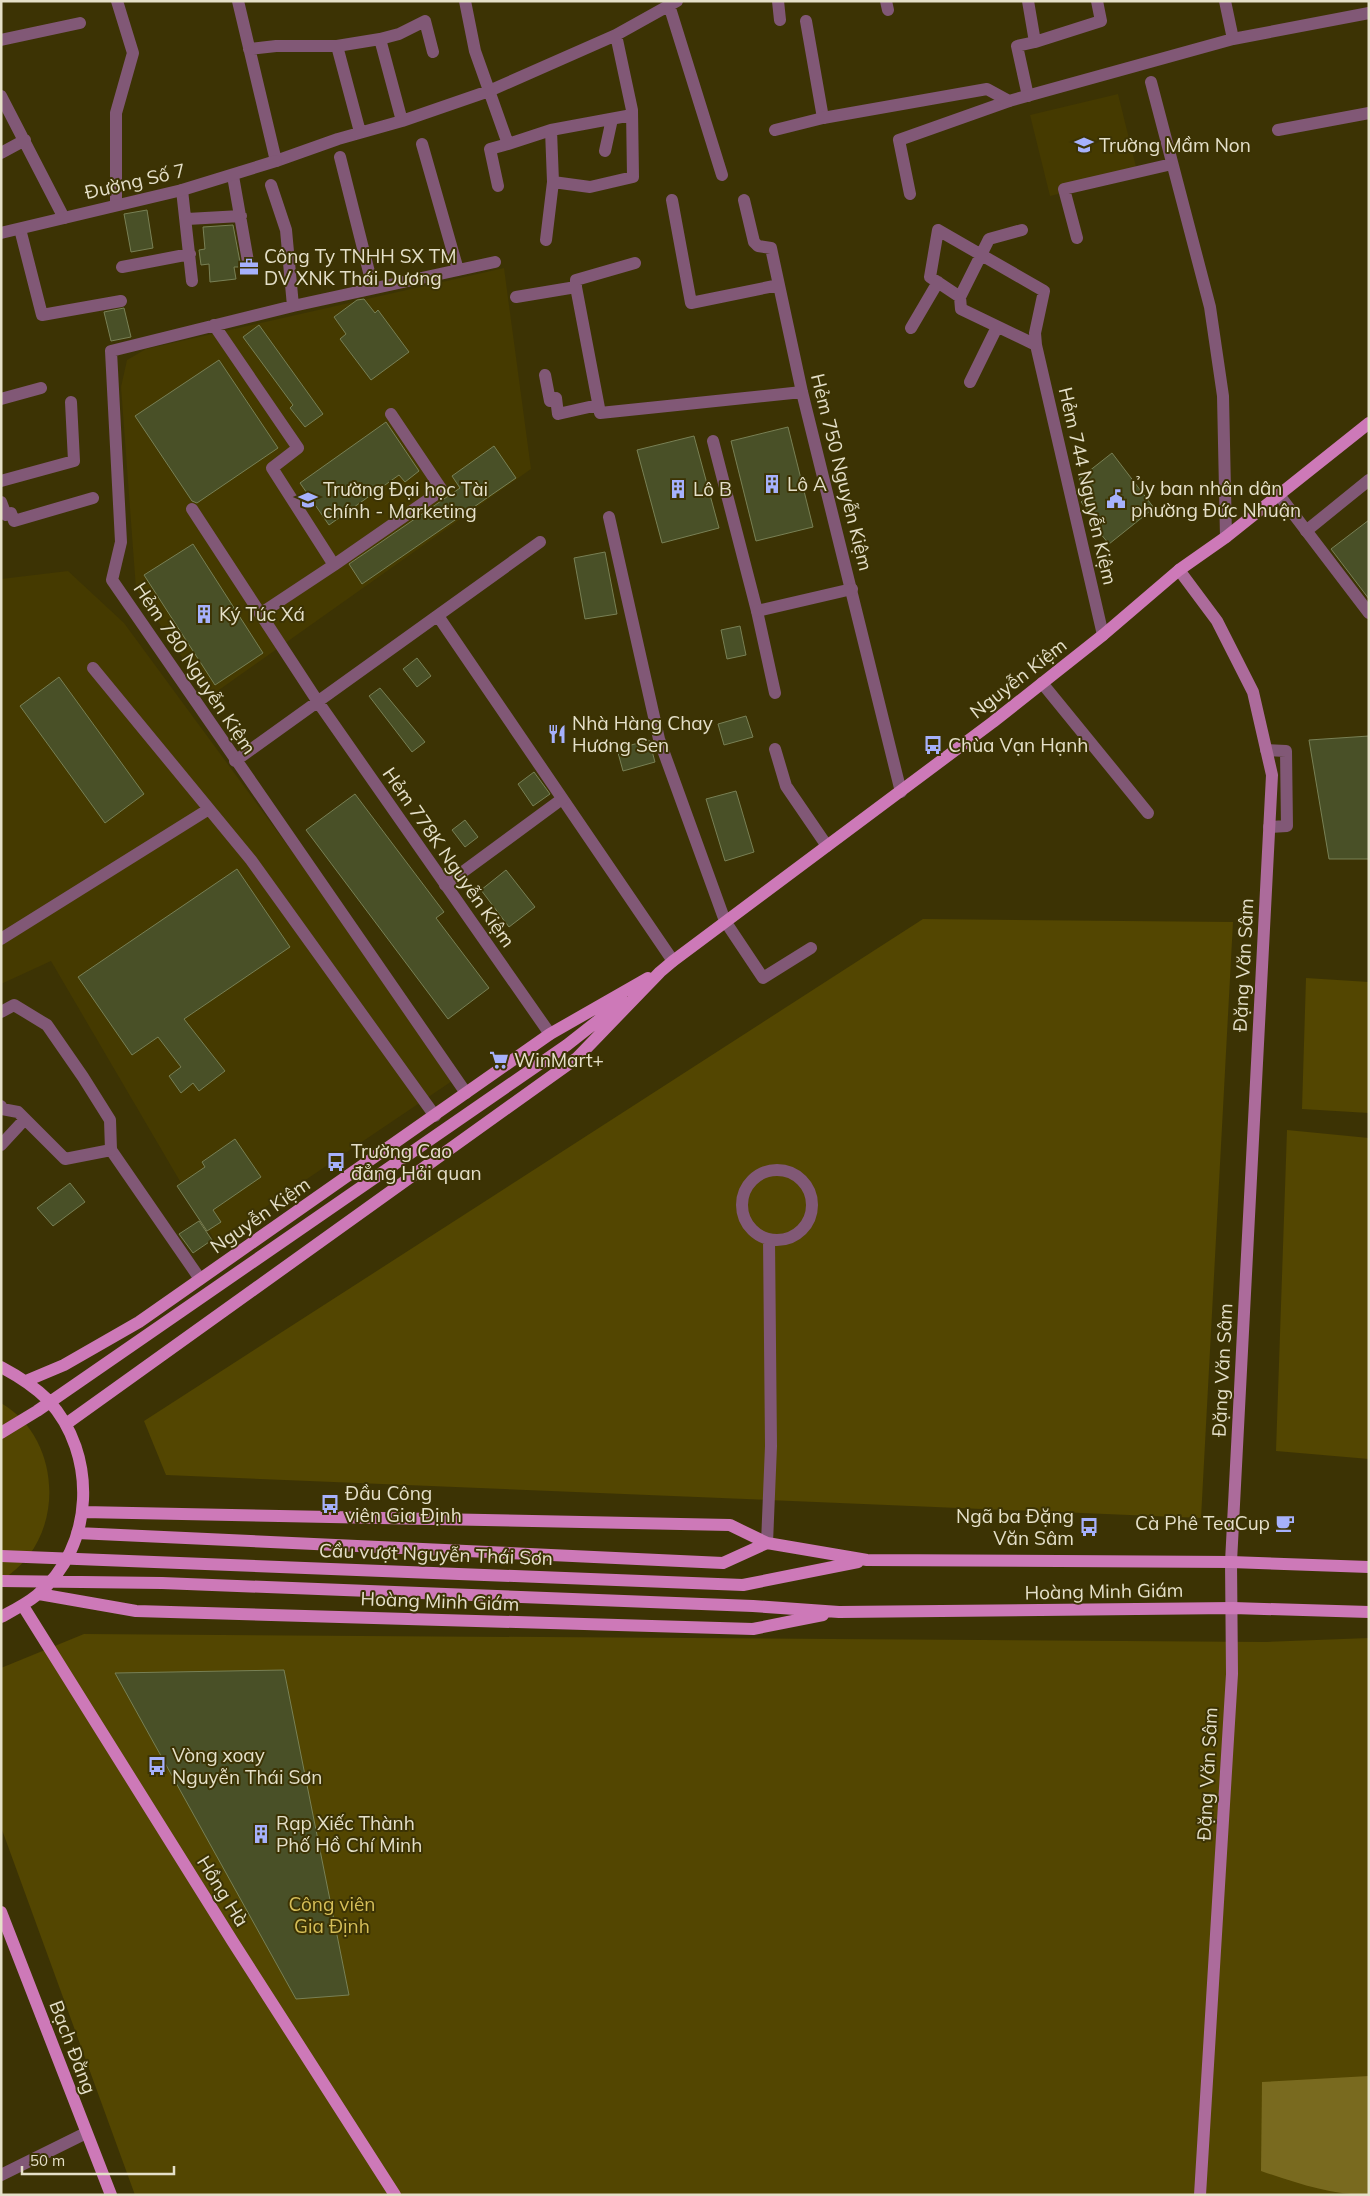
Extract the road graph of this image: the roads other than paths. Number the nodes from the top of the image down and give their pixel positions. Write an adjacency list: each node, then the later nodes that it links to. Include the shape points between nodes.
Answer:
1 (117, 1): 52 (street, via 133,53 116,113)
2 (238, 1): 19 (street)
3 (465, 1): 22 (street, via 475,50)
4 (778, 1): 10 (street)
5 (1028, 1): 17 (street)
6 (1098, 1): 17 (street, via 1102,21)
7 (1224, 1): 15 (street)
8 (673, 3): 13 (street, Đường Số 7); 43 (street)
9 (1369, 13): 15 (street)
10 (780, 20)
11 (806, 21): 28 (street)
12 (80, 23): 16 (street)
13 (616, 35): 22 (street, Đường Số 7); 27 (street)
14 (380, 39): 18 (street); 20 (street, via 400,34 425,21); 30 (street)
15 (1233, 39): 24 (street)
16 (1, 40)
17 (1036, 42): 24 (street, via 1017,46)
18 (337, 46): 19 (street); 34 (street)
19 (249, 49): 41 (street)
20 (433, 52)
21 (1151, 82): 42 (street)
22 (489, 91): 30 (street, Đường Số 7); 37 (street)
23 (1, 96): 35 (street)
24 (1028, 96): 25 (street)
25 (1009, 101): 28 (street, via 987,89); 49 (street, via 899,140)
26 (1369, 113): 33 (street)
27 (632, 115): 29 (street); 45 (street, via 633,178 590,186)
28 (823, 118): 32 (street)
29 (612, 119): 31 (street); 38 (street)
30 (402, 121): 34 (street, Đường Số 7)
31 (551, 130): 37 (street); 45 (street)
32 (775, 130)
33 (1278, 130)
34 (360, 132): 41 (street, Đường Số 7)
35 (25, 140): 39 (street); 54 (street)
36 (422, 144): 67 (street)
37 (508, 144): 47 (street, via 490,149)
38 (605, 151)
39 (1, 153)
40 (340, 157): 72 (street)
41 (276, 161): 44 (street, Đường Số 7)
42 (1172, 164): 59 (street, via 1064,189); 99 (street, via 1210,308 1223,396)
43 (722, 175)
44 (233, 176): 48 (street, Đường Số 7); 53 (street)
45 (553, 182): 60 (street)
46 (271, 185): 76 (street, via 286,230)
47 (498, 186)
48 (182, 190): 52 (street, Đường Số 7); 55 (street)
49 (910, 194)
50 (672, 200): 70 (street, via 691,303)
51 (744, 200): 70 (street, Hẻm 750 Nguyễn Kiệm, via 754,242 771,248)
52 (116, 205): 54 (street, Đường Số 7)
53 (240, 216): 55 (street); 66 (street)
54 (64, 218): 56 (street, Đường Số 7)
55 (187, 219): 61 (street)
56 (20, 228): 58 (street, Đường Số 7); 75 (street, via 42,315)
57 (1022, 230): 62 (street, via 989,239)
58 (1, 233)
59 (1077, 238)
60 (546, 240)
61 (190, 254): 65 (street); 68 (street)
62 (981, 254): 69 (street, Hẻm 744 Nguyễn Kiệm, via 938,230 930,277); 74 (street); 80 (street, Hẻm 744 Nguyễn Kiệm, via 1044,290 1035,333)
63 (495, 262): 67 (street, Hẻm 780 Nguyễn Kiệm)
64 (635, 263): 71 (street, via 576,280)
65 (122, 267)
66 (249, 267)
67 (458, 270): 72 (street, Hẻm 780 Nguyễn Kiệm)
68 (192, 281)
69 (938, 282): 74 (street); 79 (street)
70 (779, 285): 84 (street, Hẻm 750 Nguyễn Kiệm)
71 (576, 287): 73 (street); 87 (street)
72 (374, 288): 76 (street, Hẻm 780 Nguyễn Kiệm)
73 (516, 297)
74 (960, 297): 78 (street, via 962,309)
75 (121, 301)
76 (293, 306): 77 (street, Hẻm 780 Nguyễn Kiệm)
77 (214, 325): 101 (street, via 298,448 272,468); 115 (street, Hẻm 780 Nguyễn Kiệm, via 111,351 121,542 112,580)
78 (997, 327): 80 (street); 82 (street)
79 (911, 328)
80 (1036, 346): 108 (street, Hẻm 744 Nguyễn Kiệm)
81 (545, 375): 87 (street, via 550,400 556,398 558,414)
82 (970, 382)
83 (41, 388): 85 (street)
84 (802, 392): 87 (street, via 600,413); 103 (street, Hẻm 750 Nguyễn Kiệm)
85 (1, 399)
86 (71, 402): 92 (street, via 74,461)
87 (598, 404)
88 (392, 414): 101 (street, via 442,490)
89 (1369, 423): 93 (main road, Nguyễn Kiệm)
90 (713, 441): 104 (street)
91 (1369, 480): 98 (street)
92 (1, 481)
93 (1279, 495): 98 (street); 99 (main road, Nguyễn Kiệm)
94 (93, 498): 95 (street, via 14,521 12,513 6,515)
95 (1, 502)
96 (192, 509): 106 (street, Hẻm 778K Nguyễn Kiệm)
97 (609, 517): 123 (street, via 659,739)
98 (1306, 531): 105 (street)
99 (1226, 537): 102 (main road, Nguyễn Kiệm)
100 (540, 542): 107 (street)
101 (334, 565): 106 (street)
102 (1179, 570): 108 (main road, Nguyễn Kiệm); 114 (street, Đặng Văn Sâm, via 1217,621 1253,692)
103 (852, 589): 104 (street); 116 (street, Hẻm 750 Nguyễn Kiệm)
104 (757, 612): 111 (street)
105 (1369, 613)
106 (260, 614): 112 (street, Hẻm 778K Nguyễn Kiệm)
107 (438, 616): 112 (street); 117 (street)
108 (1102, 635): 110 (main road, Nguyễn Kiệm)
109 (93, 668): 118 (street)
110 (1042, 683): 116 (main road, Nguyễn Kiệm); 119 (street)
111 (775, 693)
112 (318, 702): 115 (street); 122 (street, Hẻm 778K Nguyễn Kiệm)
113 (775, 749): 121 (street, via 786,786)
114 (1266, 750): 120 (street, Đặng Văn Sâm, via 1272,775); 120 (street, via 1286,751 1287,826)
115 (235, 761): 130 (street, Hẻm 780 Nguyễn Kiệm)
116 (901, 792): 121 (main road, Nguyễn Kiệm)
117 (562, 799): 122 (street); 126 (street)
118 (209, 809): 124 (street); 132 (street, via 251,860)
119 (1148, 814)
120 (1269, 827): 147 (street, Đặng Văn Sâm)
121 (827, 846): 123 (main road, Nguyễn Kiệm)
122 (444, 884): 129 (street, Hẻm 778K Nguyễn Kiệm)
123 (725, 921): 125 (street, via 762,978); 126 (main road, Nguyễn Kiệm)
124 (1, 939)
125 (811, 948)
126 (673, 961): 127 (main road, Nguyễn Kiệm)
127 (660, 972): 129 (main road, Nguyễn Kiệm); 140 (main road, Nguyễn Kiệm, via 577,1058); 141 (main road, via 566,1045 37,1411)
128 (1, 1012): 135 (street, via 14,1005 47,1025 110,1120)
129 (550, 1034): 130 (main road, Nguyễn Kiệm)
130 (466, 1093): 132 (main road, Nguyễn Kiệm)
131 (1, 1106): 133 (street, via 18,1112)
132 (435, 1116): 137 (main road, Nguyễn Kiệm)
133 (25, 1119): 134 (street); 135 (street, via 65,1159)
134 (1, 1145)
135 (111, 1150): 137 (street)
136 (769, 1240): 136 (street, via 798,1234 811,1215 810,1193 800,1179 786,1171 762,1173 743,1195 747,1223 753,1231); 144 (street, via 771,1446)
137 (200, 1279): 139 (main road, Nguyễn Kiệm, via 98,1347)
138 (1, 1367): 139 (main road)
139 (26, 1381): 140 (main road, via 48,1400)
140 (66, 1424): 142 (main road, via 78,1451 84,1480)
141 (1, 1432)
142 (83, 1512): 143 (main road); 144 (main road, Hoàng Minh Giám, via 730,1526)
143 (77, 1533): 144 (main road, via 723,1563); 150 (main road, via 60,1571)
144 (767, 1543): 146 (main road, Hoàng Minh Giám)
145 (1, 1556): 146 (main road, Cầu vượt Nguyễn Thái Sơn, via 743,1585)
146 (867, 1560): 147 (main road, Hoàng Minh Giám)
147 (1231, 1562): 148 (main road, Hoàng Minh Giám); 153 (street, Đặng Văn Sâm)
148 (1369, 1567)
149 (1, 1581): 152 (main road, Cầu vượt Nguyễn Thái Sơn, via 162,1583)
150 (39, 1594): 151 (main road); 154 (main road, Hoàng Minh Giám, via 136,1611 753,1629)
151 (23, 1606): 156 (main road); 161 (main road, Hồng Hà)
152 (753, 1606): 154 (main road, Hoàng Minh Giám)
153 (1232, 1608): 154 (main road, Hoàng Minh Giám); 155 (main road, Hoàng Minh Giám); 162 (street, Đặng Văn Sâm, via 1232,1684)
154 (839, 1612)
155 (1369, 1612)
156 (1, 1616)
157 (1, 1912): 158 (main road, Bạch Đằng)
158 (86, 2134): 159 (street); 160 (main road, Bạch Đằng)
159 (1, 2175)
160 (110, 2195)
161 (395, 2195)
162 (1200, 2195)

